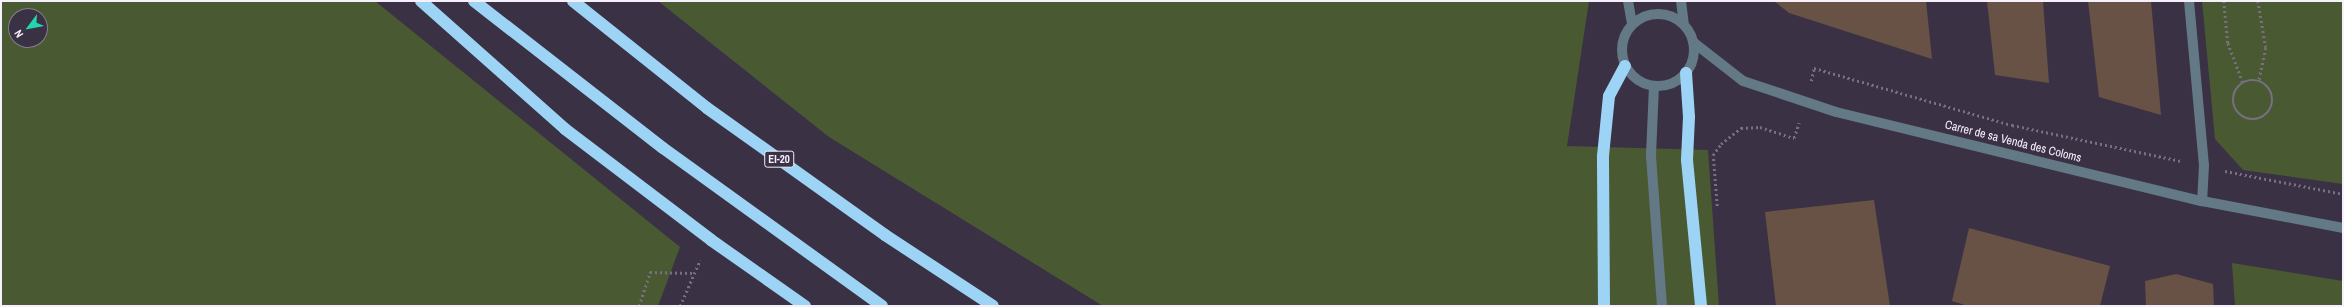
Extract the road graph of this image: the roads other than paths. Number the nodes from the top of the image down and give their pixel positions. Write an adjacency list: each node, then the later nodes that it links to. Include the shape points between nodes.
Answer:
1 (421, 1): 15 (highway, via 565,129 711,240)
2 (474, 1): 16 (highway, via 663,148)
3 (572, 1): 17 (highway, EI-20, via 707,108 885,235)
4 (1628, 1): 7 (street)
5 (1681, 1): 8 (street)
6 (2189, 1): 13 (street, via 2204,166)
7 (1632, 24): 8 (street, via 1652,13 1669,15); 10 (street, via 1621,44)
8 (1684, 24): 9 (street)
9 (1693, 42): 11 (street, via 1692,63); 13 (street, Carrer de sa Venda des Coloms, via 1743,81 1805,103)
10 (1625, 66): 12 (street, via 1643,83); 18 (highway, via 1609,96 1602,156)
11 (1686, 73): 12 (street, via 1677,81); 20 (highway, via 1689,117 1687,160)
12 (1654, 86): 19 (street, via 1652,156)
13 (2202, 201): 14 (street, Carrer de sa Venda des Coloms)
14 (2343, 228)
15 (805, 306)
16 (882, 306)
17 (993, 306)
18 (1604, 306)
19 (1662, 306)
20 (1701, 306)

